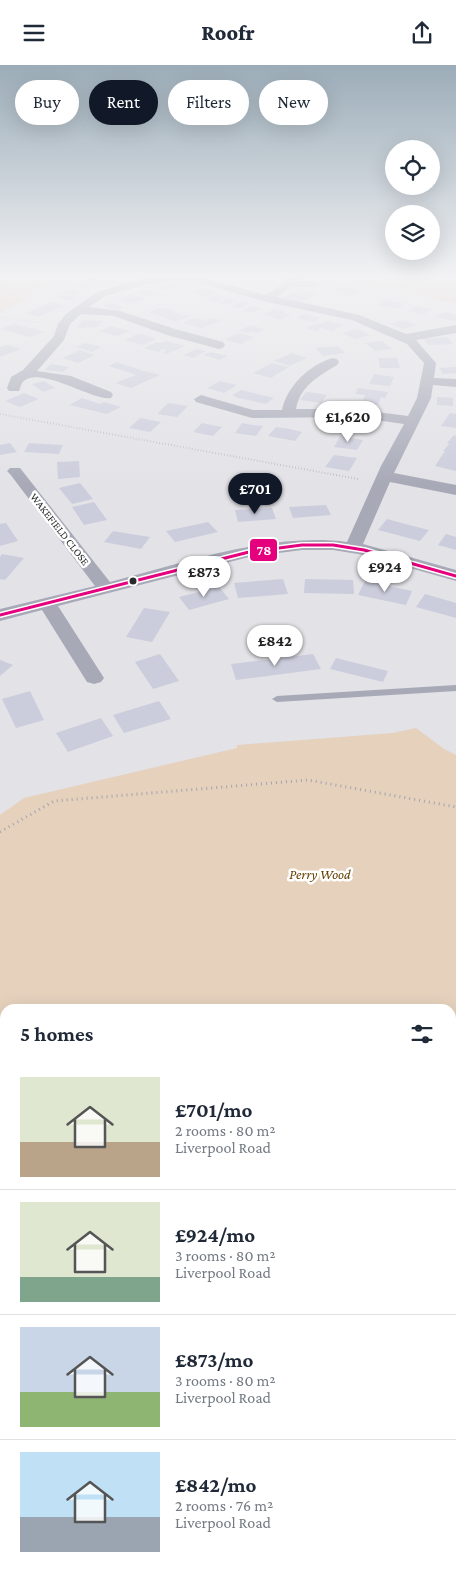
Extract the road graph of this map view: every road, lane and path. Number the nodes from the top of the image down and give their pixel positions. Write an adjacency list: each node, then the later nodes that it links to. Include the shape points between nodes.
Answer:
1 (53, 345): 4 (street)
2 (415, 345): 5 (street, via 430,363)
3 (333, 362): 10 (street, via 307,377 289,399)
4 (28, 373): 7 (street, via 16,380); 8 (street, via 66,379)
5 (427, 381): 6 (street); 12 (street, via 424,398)
6 (456, 383)
7 (14, 388)
8 (106, 395)
9 (201, 399): 10 (street, via 252,414)
10 (288, 413): 12 (street, via 354,413)
11 (0, 414): 14 (path)
12 (412, 421): 14 (street)
13 (15, 471): 18 (street, WAKEFIELD CLOSE)
14 (383, 479): 15 (street); 16 (street)
15 (456, 490)
16 (352, 549): 17 (street, via 386,555); 18 (street, via 334,545 291,545)
17 (456, 576)
18 (106, 588): 19 (street)
19 (47, 603): 20 (street); 21 (street)
20 (0, 615)
21 (94, 678)
22 (456, 688): 23 (lane)
23 (277, 699)
24 (456, 807): 25 (path, via 308,780 54,801)
25 (0, 832)

